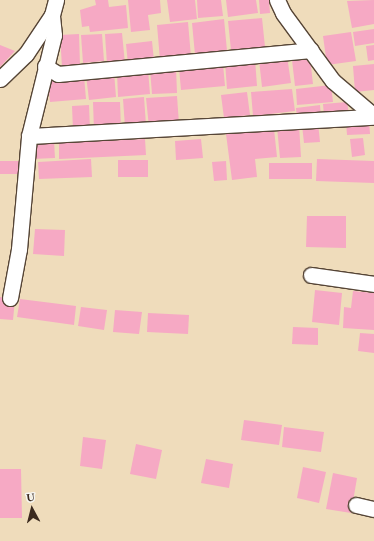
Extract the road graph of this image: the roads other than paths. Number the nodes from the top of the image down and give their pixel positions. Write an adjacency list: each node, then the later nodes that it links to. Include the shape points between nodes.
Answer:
1 (56, 0): 3 (street)
2 (277, 0): 4 (street, via 283,13)
3 (52, 15): 5 (street, via 54,35); 6 (street, via 26,54)
4 (311, 50): 5 (street, via 58,74); 7 (street, via 333,81)
5 (46, 66): 8 (street)
6 (0, 79)
7 (374, 117): 8 (street)
8 (29, 136): 11 (street, via 19,249)
9 (311, 275): 10 (street)
10 (374, 284)
11 (10, 298)
12 (356, 506): 13 (street)
13 (374, 509)

